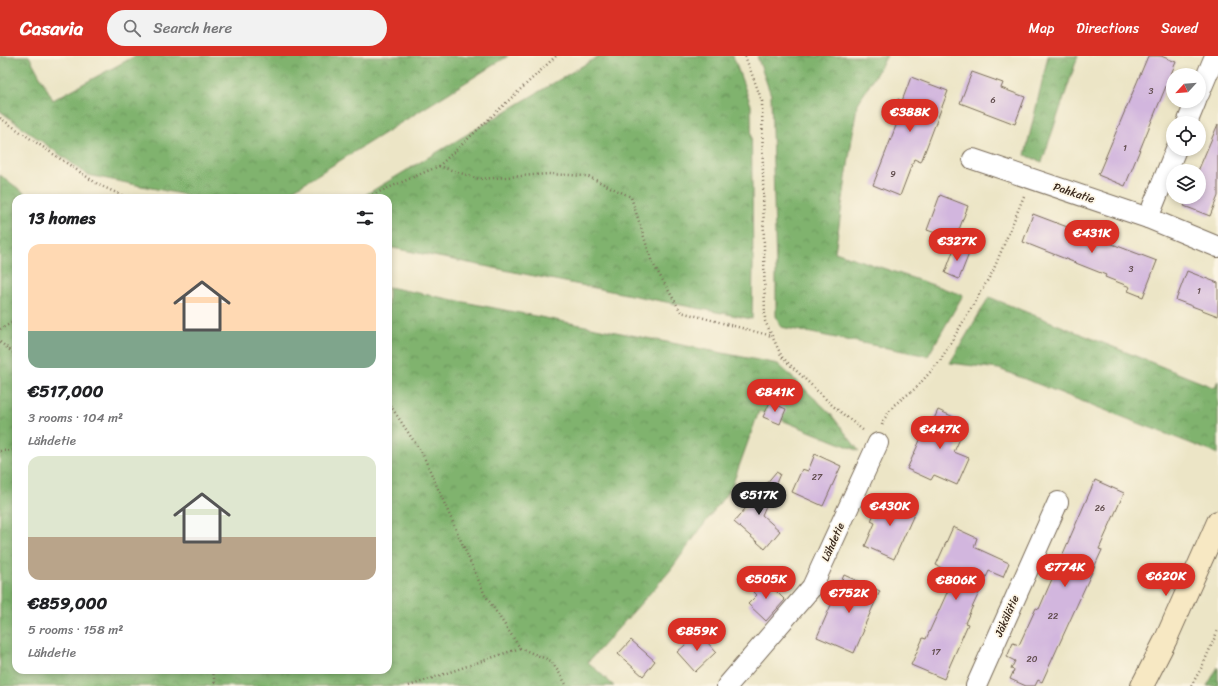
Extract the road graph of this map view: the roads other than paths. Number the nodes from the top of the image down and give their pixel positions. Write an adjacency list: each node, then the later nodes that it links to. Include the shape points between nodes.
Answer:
1 (1215, 56): 2 (street)
2 (1206, 77)
3 (1173, 156): 5 (street)
4 (973, 159): 5 (street, Pahkatie)
5 (1148, 218): 6 (street, Pahkatie)
6 (1218, 247)
7 (878, 443): 10 (street, Lähdetie, via 812,587)
8 (1058, 502): 11 (street, Jäkälätie)
9 (1218, 522): 12 (main road, via 1166,639)
10 (727, 686)
11 (976, 686)
12 (1142, 686)

